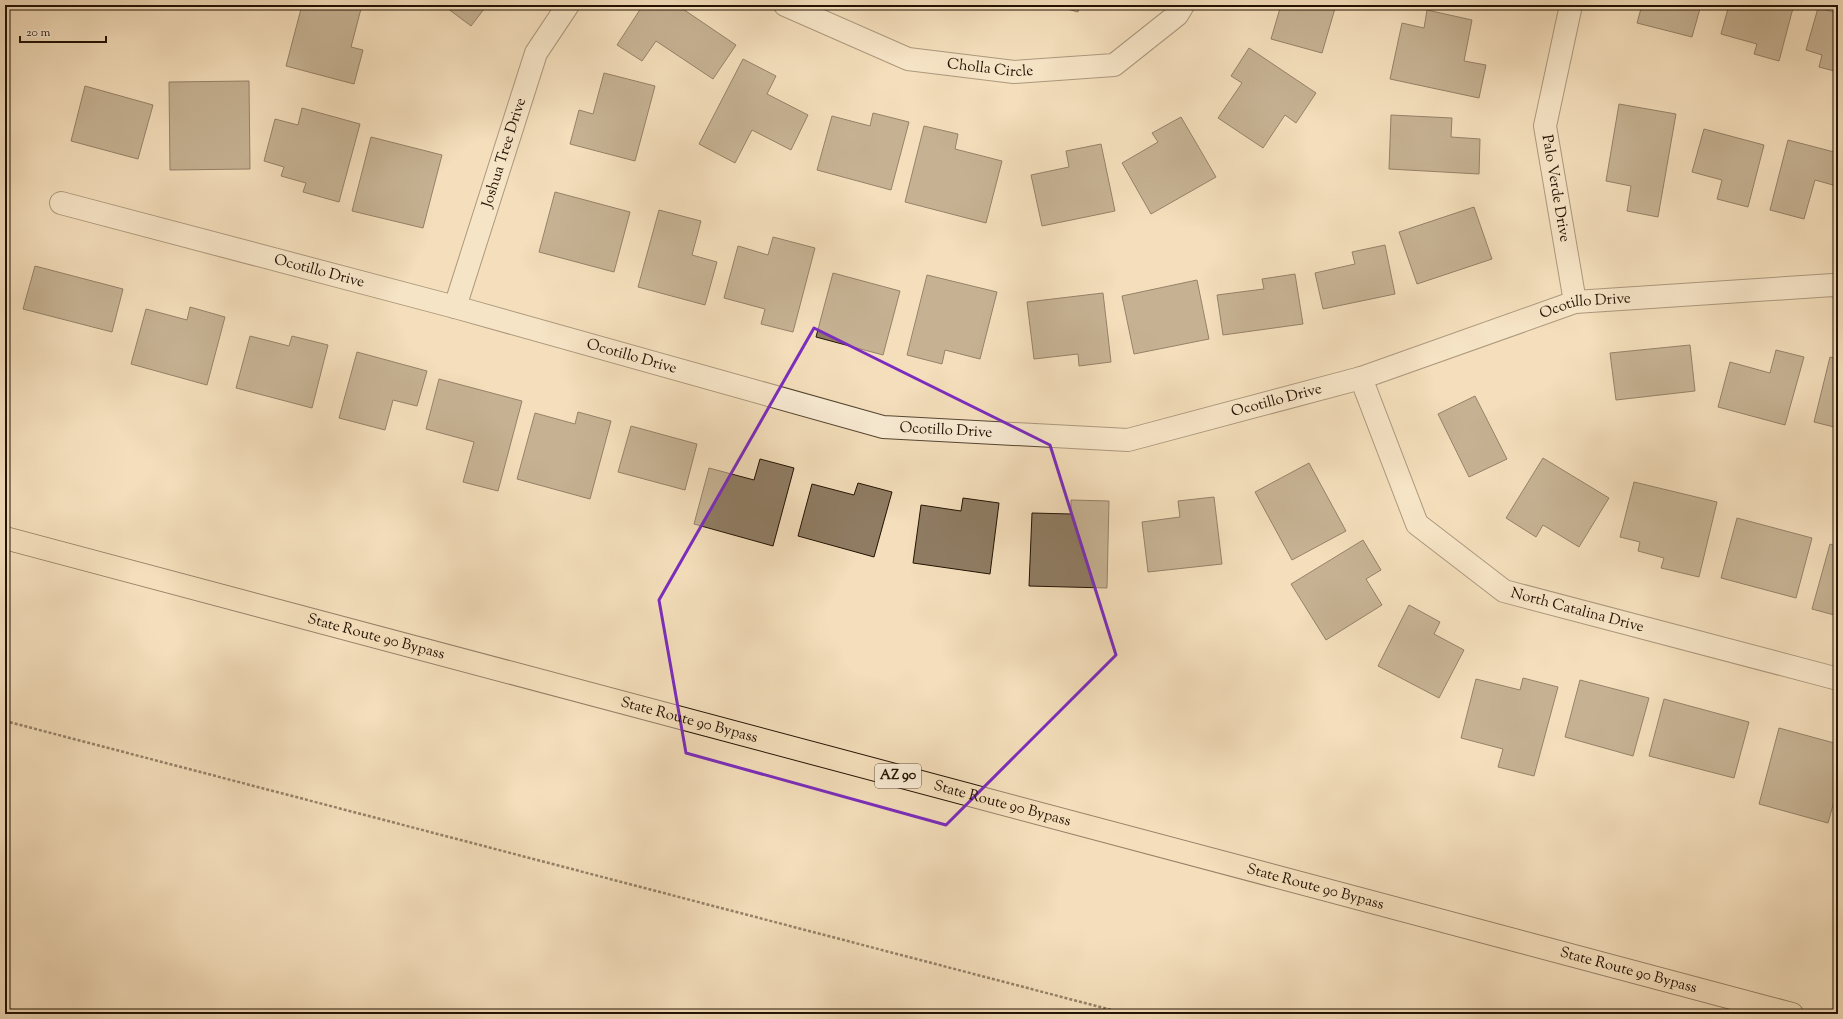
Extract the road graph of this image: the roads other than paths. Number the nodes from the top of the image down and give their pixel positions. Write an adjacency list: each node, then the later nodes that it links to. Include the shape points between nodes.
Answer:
1 (568, 5): 8 (street, Joshua Tree Drive, via 536,53)
2 (785, 5): 3 (street, Cholla Circle, via 908,59 1014,72 1114,66 1177,15)
3 (1183, 5)
4 (1572, 5): 7 (street, Palo Verde Drive, via 1545,126)
5 (61, 203): 8 (street, Ocotillo Drive)
6 (1838, 287): 7 (street, Ocotillo Drive, via 1833,285)
7 (1575, 302): 9 (street, Ocotillo Drive)
8 (454, 307): 9 (street, Ocotillo Drive, via 883,426 1128,440)
9 (1361, 378): 11 (street, North Catalina Drive, via 1417,524 1504,591)
10 (5, 538): 12 (highway, State Route 90 Bypass / AZ 90)
11 (1838, 679)
12 (1792, 1014)

